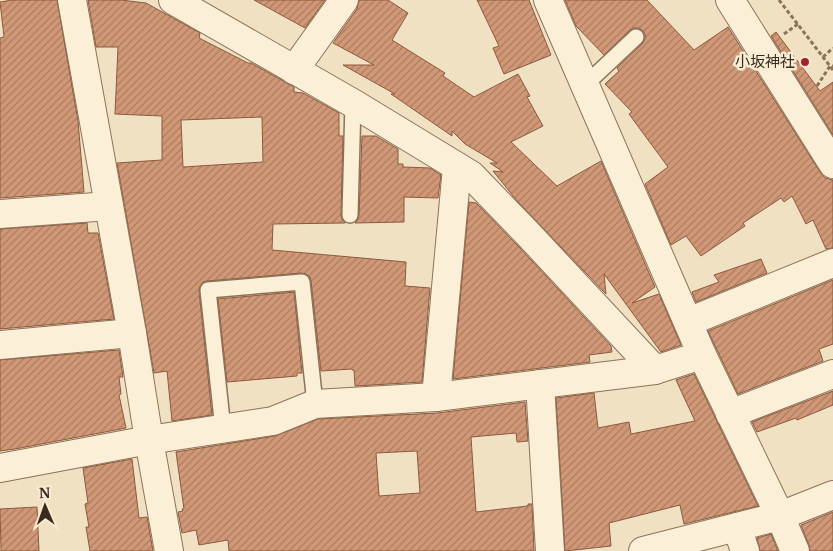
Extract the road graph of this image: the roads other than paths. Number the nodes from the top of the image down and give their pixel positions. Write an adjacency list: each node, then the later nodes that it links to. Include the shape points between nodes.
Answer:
1 (72, 0): 12 (street)
2 (173, 0): 7 (street)
3 (344, 0): 7 (street)
4 (548, 0): 8 (street)
5 (730, 0): 10 (street)
6 (636, 37): 8 (lane)
7 (294, 70): 9 (street)
8 (585, 85): 16 (street)
9 (353, 103): 11 (street); 14 (lane)
10 (833, 164)
11 (457, 167): 20 (street, via 471,175); 23 (street)
12 (109, 206): 13 (street); 17 (street)
13 (0, 214)
14 (350, 215)
15 (833, 263): 16 (street)
16 (688, 322): 19 (street)
17 (132, 333): 18 (street); 27 (street)
18 (0, 345)
19 (702, 355): 20 (street); 25 (street)
20 (655, 370): 22 (street)
21 (833, 374): 25 (street)
22 (540, 384): 23 (street); 33 (street)
23 (436, 397): 24 (street)
24 (315, 404): 26 (street, via 273,421); 26 (lane, via 302,282 208,290)
25 (730, 414): 30 (street)
26 (223, 429): 27 (street)
27 (148, 440): 28 (street); 32 (street)
28 (0, 468)
29 (833, 495): 30 (street)
30 (780, 516): 31 (street); 35 (street)
31 (741, 539): 34 (street)
32 (169, 551)
33 (550, 551)
34 (643, 551)
35 (795, 551)

